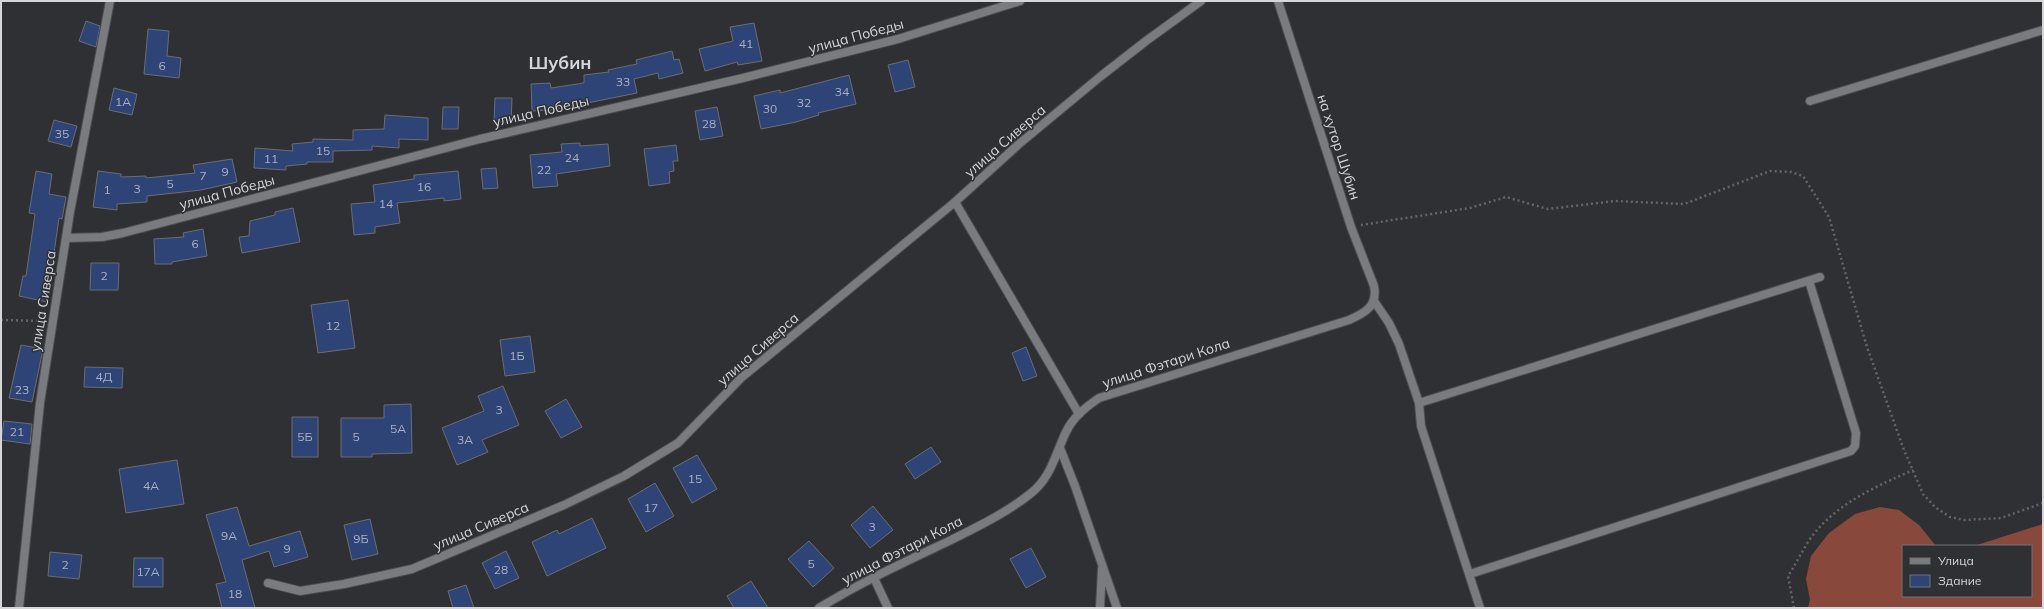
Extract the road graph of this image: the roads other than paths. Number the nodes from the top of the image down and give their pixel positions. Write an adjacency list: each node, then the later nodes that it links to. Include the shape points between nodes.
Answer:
1 (110, 1): 8 (street, улица Сиверса)
2 (1020, 1): 8 (street, улица Победы, via 898,39 480,139 123,233 102,237)
3 (1201, 1): 7 (street, улица Сиверса, via 1096,81 1019,144)
4 (1278, 1): 11 (street, на хутор Шубин, via 1351,227 1374,286)
5 (2043, 30): 6 (street)
6 (1810, 101)
7 (955, 202): 13 (street); 18 (street, улица Сиверса, via 741,378 678,443 624,476 564,505 412,569 300,591)
8 (66, 238): 19 (street, улица Сиверса, via 40,403)
9 (1820, 277): 10 (street)
10 (1809, 281): 12 (street); 16 (street, via 1856,433 1855,446 1851,451)
11 (1374, 300): 12 (street, via 1399,344); 13 (street, улица Фэтари Кола, via 1368,310 1349,320 1114,392 1099,398)
12 (1419, 403): 16 (street, via 1421,426)
13 (1079, 414): 14 (street, улица Фэтари Кола, via 1066,432)
14 (1060, 448): 15 (street); 17 (street, улица Фэтари Кола, via 1053,466 1040,486 1019,503 992,520)
15 (1103, 562): 22 (street); 23 (street)
16 (1470, 574): 24 (street)
17 (874, 578): 20 (street, улица Фэтари Кола); 21 (street)
18 (268, 583)
19 (20, 608)
20 (820, 608)
21 (888, 608)
22 (1100, 608)
23 (1117, 608)
24 (1480, 608)

